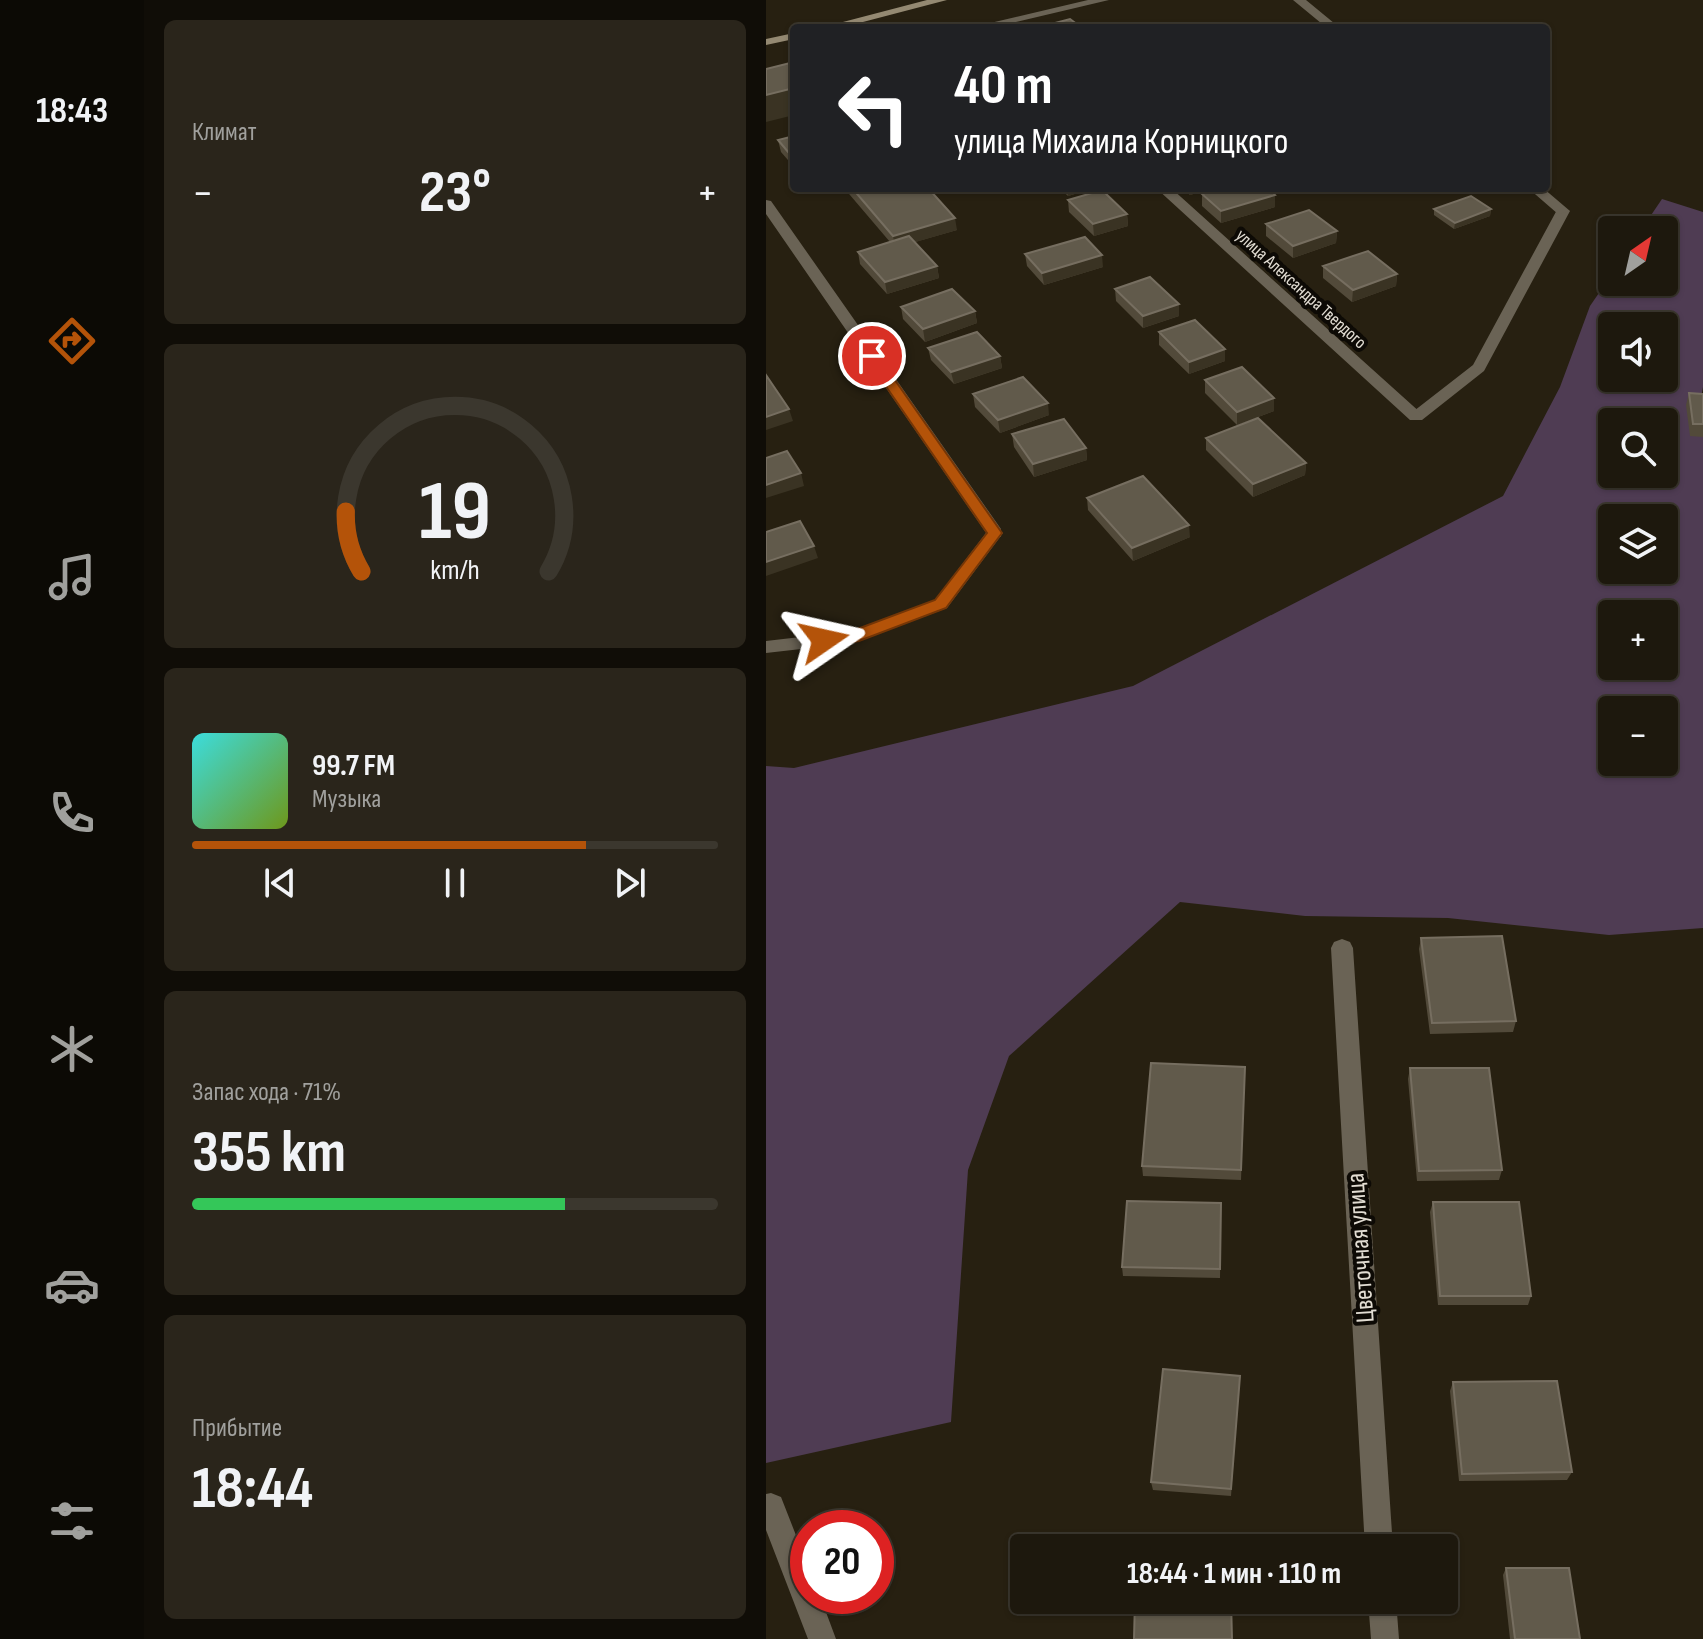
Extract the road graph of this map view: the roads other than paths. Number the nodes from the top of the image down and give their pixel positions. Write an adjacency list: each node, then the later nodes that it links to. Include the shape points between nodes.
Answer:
1 (941, 0): 4 (street)
2 (1103, 0): 5 (street)
3 (1299, 0): 6 (street)
4 (842, 24)
5 (995, 24)
6 (1329, 24)
7 (790, 37): 8 (street)
8 (766, 42)
9 (1167, 192): 10 (street, улица Александра Твердого, via 1416,417 1479,368 1563,211)
10 (1540, 192)
11 (766, 204): 12 (street, via 995,533 941,604 854,637)
12 (766, 647)
13 (1342, 948): 15 (street, Цветочная улица)
14 (766, 1508): 17 (street, via 771,1507)
15 (1378, 1534)
16 (1383, 1614): 18 (street)
17 (822, 1639)
18 (1385, 1639)

